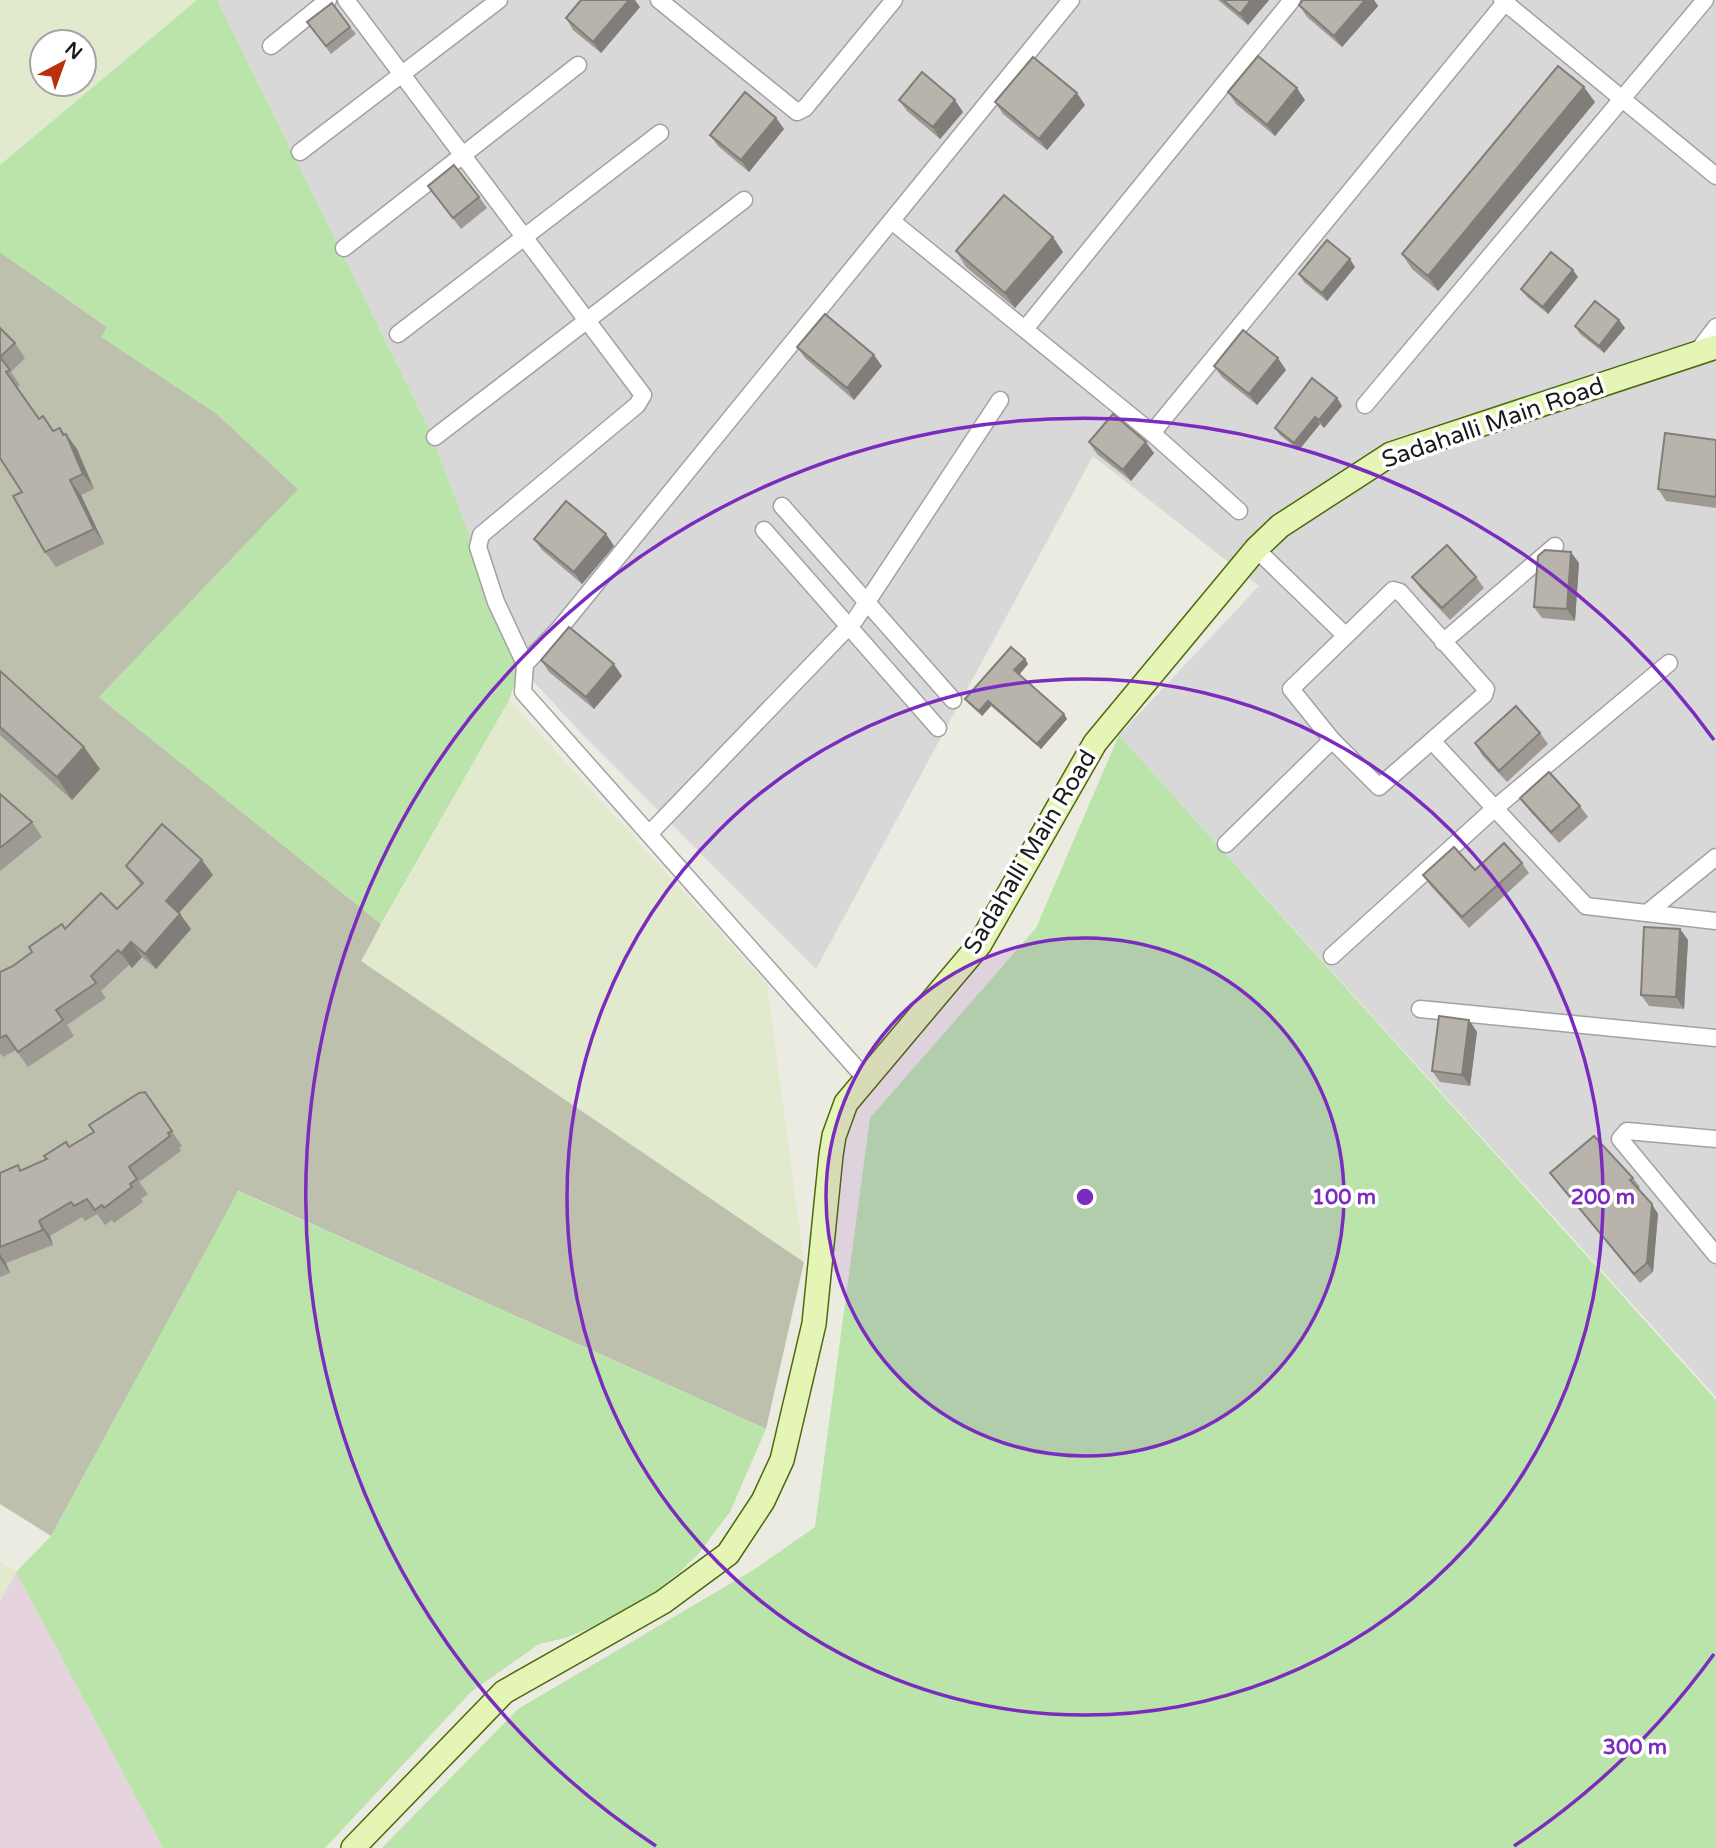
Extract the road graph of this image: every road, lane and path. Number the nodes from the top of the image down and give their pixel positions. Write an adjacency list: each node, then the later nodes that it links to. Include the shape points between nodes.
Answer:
1 (328, 0): 10 (street)
2 (346, 0): 12 (street)
3 (499, 0): 12 (street)
4 (659, 0): 5 (street, via 797,112)
5 (894, 0)
6 (1071, 0): 19 (street)
7 (1292, 0): 24 (street)
8 (1705, 0): 13 (street)
9 (1505, 1): 13 (street); 29 (street)
10 (271, 46)
11 (578, 65): 16 (street)
12 (401, 72): 15 (street); 16 (street)
13 (1621, 98): 17 (street); 28 (street)
14 (660, 133): 20 (street)
15 (300, 152)
16 (463, 155): 20 (street); 21 (street)
17 (1716, 176)
18 (744, 200): 22 (street)
19 (893, 222): 24 (street); 41 (street, via 560,628)
20 (524, 236): 22 (street); 25 (street)
21 (344, 248)
22 (588, 321): 30 (street); 41 (street, via 641,391 641,401 486,529 479,540 496,602)
23 (1716, 327): 26 (street)
24 (1025, 329): 29 (street)
25 (398, 334)
26 (1707, 350): 35 (street, Sadahalli Main Road, via 1391,454 1280,526)
27 (1000, 400): 36 (street)
28 (1365, 405)
29 (1152, 433): 32 (street)
30 (435, 437)
31 (782, 506): 36 (street)
32 (1239, 511)
33 (764, 530): 37 (street)
34 (1555, 546): 39 (street)
35 (1256, 549): 38 (street); 55 (street, Sadahalli Main Road, via 1095,743 980,944)
36 (867, 602): 37 (street); 42 (street)
37 (849, 626): 43 (street); 47 (street)
38 (1345, 635): 39 (street, via 1397,590); 44 (street, via 1291,689)
39 (1443, 642): 45 (street, via 1485,692)
40 (1669, 663): 46 (street)
41 (525, 664): 47 (street, via 523,692)
42 (953, 700)
43 (938, 728)
44 (1332, 740): 45 (street, via 1379,787); 48 (street)
45 (1432, 741): 46 (street)
46 (1494, 810): 50 (street, via 1586,906); 52 (street)
47 (649, 834): 55 (street)
48 (1226, 845)
49 (1716, 857): 50 (street)
50 (1647, 913): 51 (street)
51 (1716, 921)
52 (1332, 956)
53 (1420, 1009): 54 (street)
54 (1716, 1038)
55 (865, 1078): 58 (street, Sadahalli Main Road, via 846,1103 834,1136 814,1324 782,1460 763,1501 727,1554 663,1602 504,1692)
56 (1716, 1139): 57 (street, via 1627,1131 1620,1139)
57 (1716, 1255)
58 (353, 1848)

